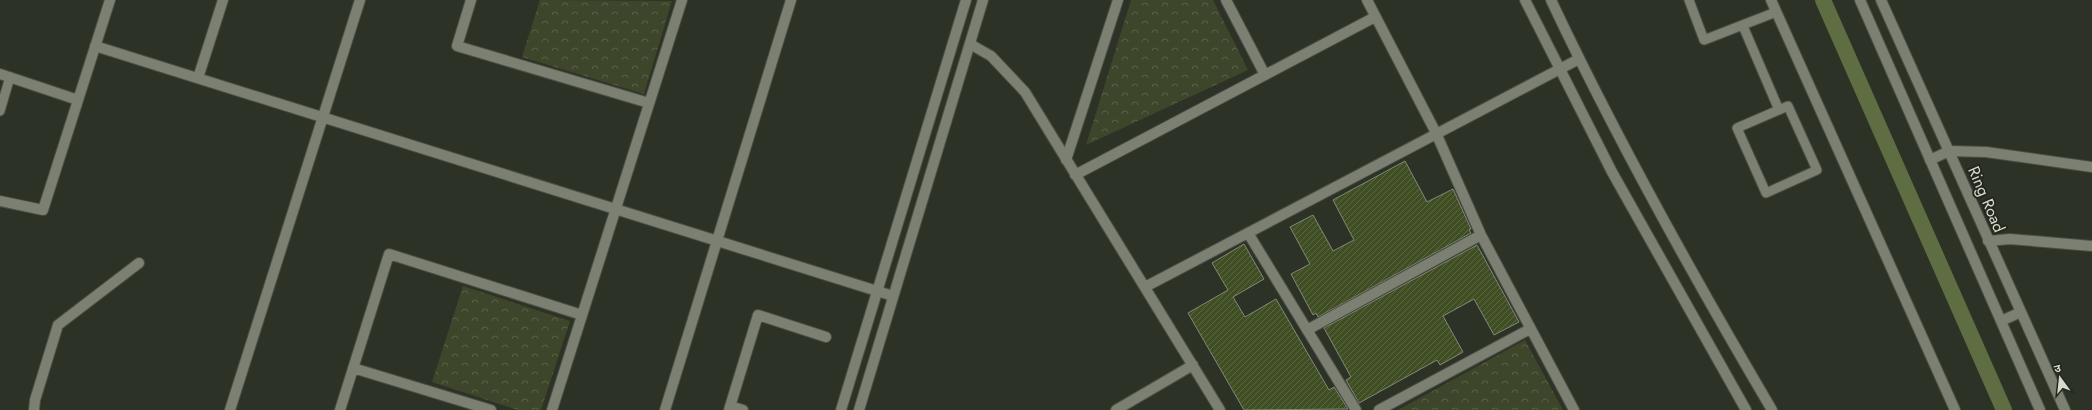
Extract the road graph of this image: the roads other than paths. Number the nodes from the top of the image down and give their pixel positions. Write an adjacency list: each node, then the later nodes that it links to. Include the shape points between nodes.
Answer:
1 (110, 0): 22 (street)
2 (223, 0): 28 (street)
3 (360, 0): 33 (street)
4 (471, 0): 30 (street, via 457,46)
5 (682, 0): 30 (street)
6 (791, 0): 44 (street)
7 (966, 0): 49 (street)
8 (983, 0): 21 (street)
9 (1118, 0): 36 (street)
10 (1226, 0): 26 (street)
11 (1367, 0): 19 (street)
12 (1525, 0): 24 (street)
13 (1551, 0): 23 (street)
14 (1689, 0): 20 (lane, via 1704,40)
15 (1771, 0): 18 (street)
16 (1860, 0): 37 (street)
17 (1881, 0): 35 (street, Ring Road)
18 (1776, 12): 20 (lane); 76 (street)
19 (1375, 17): 26 (street); 34 (street)
20 (1743, 26): 31 (lane)
21 (970, 44): 36 (street, via 991,56 1025,92); 50 (street)
22 (95, 46): 28 (street); 29 (street)
23 (1579, 59): 24 (street); 75 (street, via 1716,315)
24 (1559, 69): 34 (street); 74 (street, via 1612,172)
25 (0, 74): 27 (street)
26 (1265, 75): 39 (street)
27 (10, 77): 29 (street); 32 (lane)
28 (198, 78): 33 (street)
29 (78, 100): 40 (street, via 43,210)
30 (649, 103): 41 (street)
31 (1779, 110): 31 (lane, via 1737,128 1766,192 1817,170 1788,106)
32 (0, 111)
33 (323, 117): 41 (street); 61 (street)
34 (1436, 134): 42 (street); 43 (street)
35 (1949, 151): 37 (street); 38 (street, via 1986,152); 45 (street, Ring Road)
36 (1066, 160): 39 (street)
37 (1930, 160): 53 (street)
38 (2092, 167)
39 (1076, 175): 48 (street)
40 (0, 201)
41 (616, 209): 44 (street); 52 (street)
42 (1248, 233): 48 (street); 55 (street)
43 (1481, 235): 54 (street); 55 (street)
44 (717, 241): 49 (street); 65 (street)
45 (1988, 241): 46 (street, via 2010,239); 51 (street, Ring Road)
46 (2092, 246)
47 (139, 263): 60 (street, via 58,325)
48 (1145, 287): 57 (street)
49 (878, 291): 50 (street); 67 (street)
50 (893, 296): 68 (street)
51 (2021, 312): 53 (street); 78 (street, Ring Road)
52 (582, 315): 58 (street, via 389,254); 64 (street)
53 (2001, 322): 77 (street)
54 (1530, 329): 72 (street); 73 (street)
55 (1307, 330): 71 (street)
56 (826, 337): 59 (street, via 758,315)
57 (1193, 365): 69 (street); 70 (street)
58 (353, 368): 62 (street); 63 (street)
59 (730, 408): 66 (street)
60 (34, 410)
61 (230, 410)
62 (340, 410)
63 (491, 410)
64 (552, 410)
65 (665, 410)
66 (743, 410)
67 (841, 410)
68 (859, 410)
69 (1116, 410)
70 (1220, 410)
71 (1356, 410)
72 (1379, 410)
73 (1574, 410)
74 (1746, 410)
75 (1772, 410)
76 (1955, 410)
77 (2040, 410)
78 (2065, 410)

